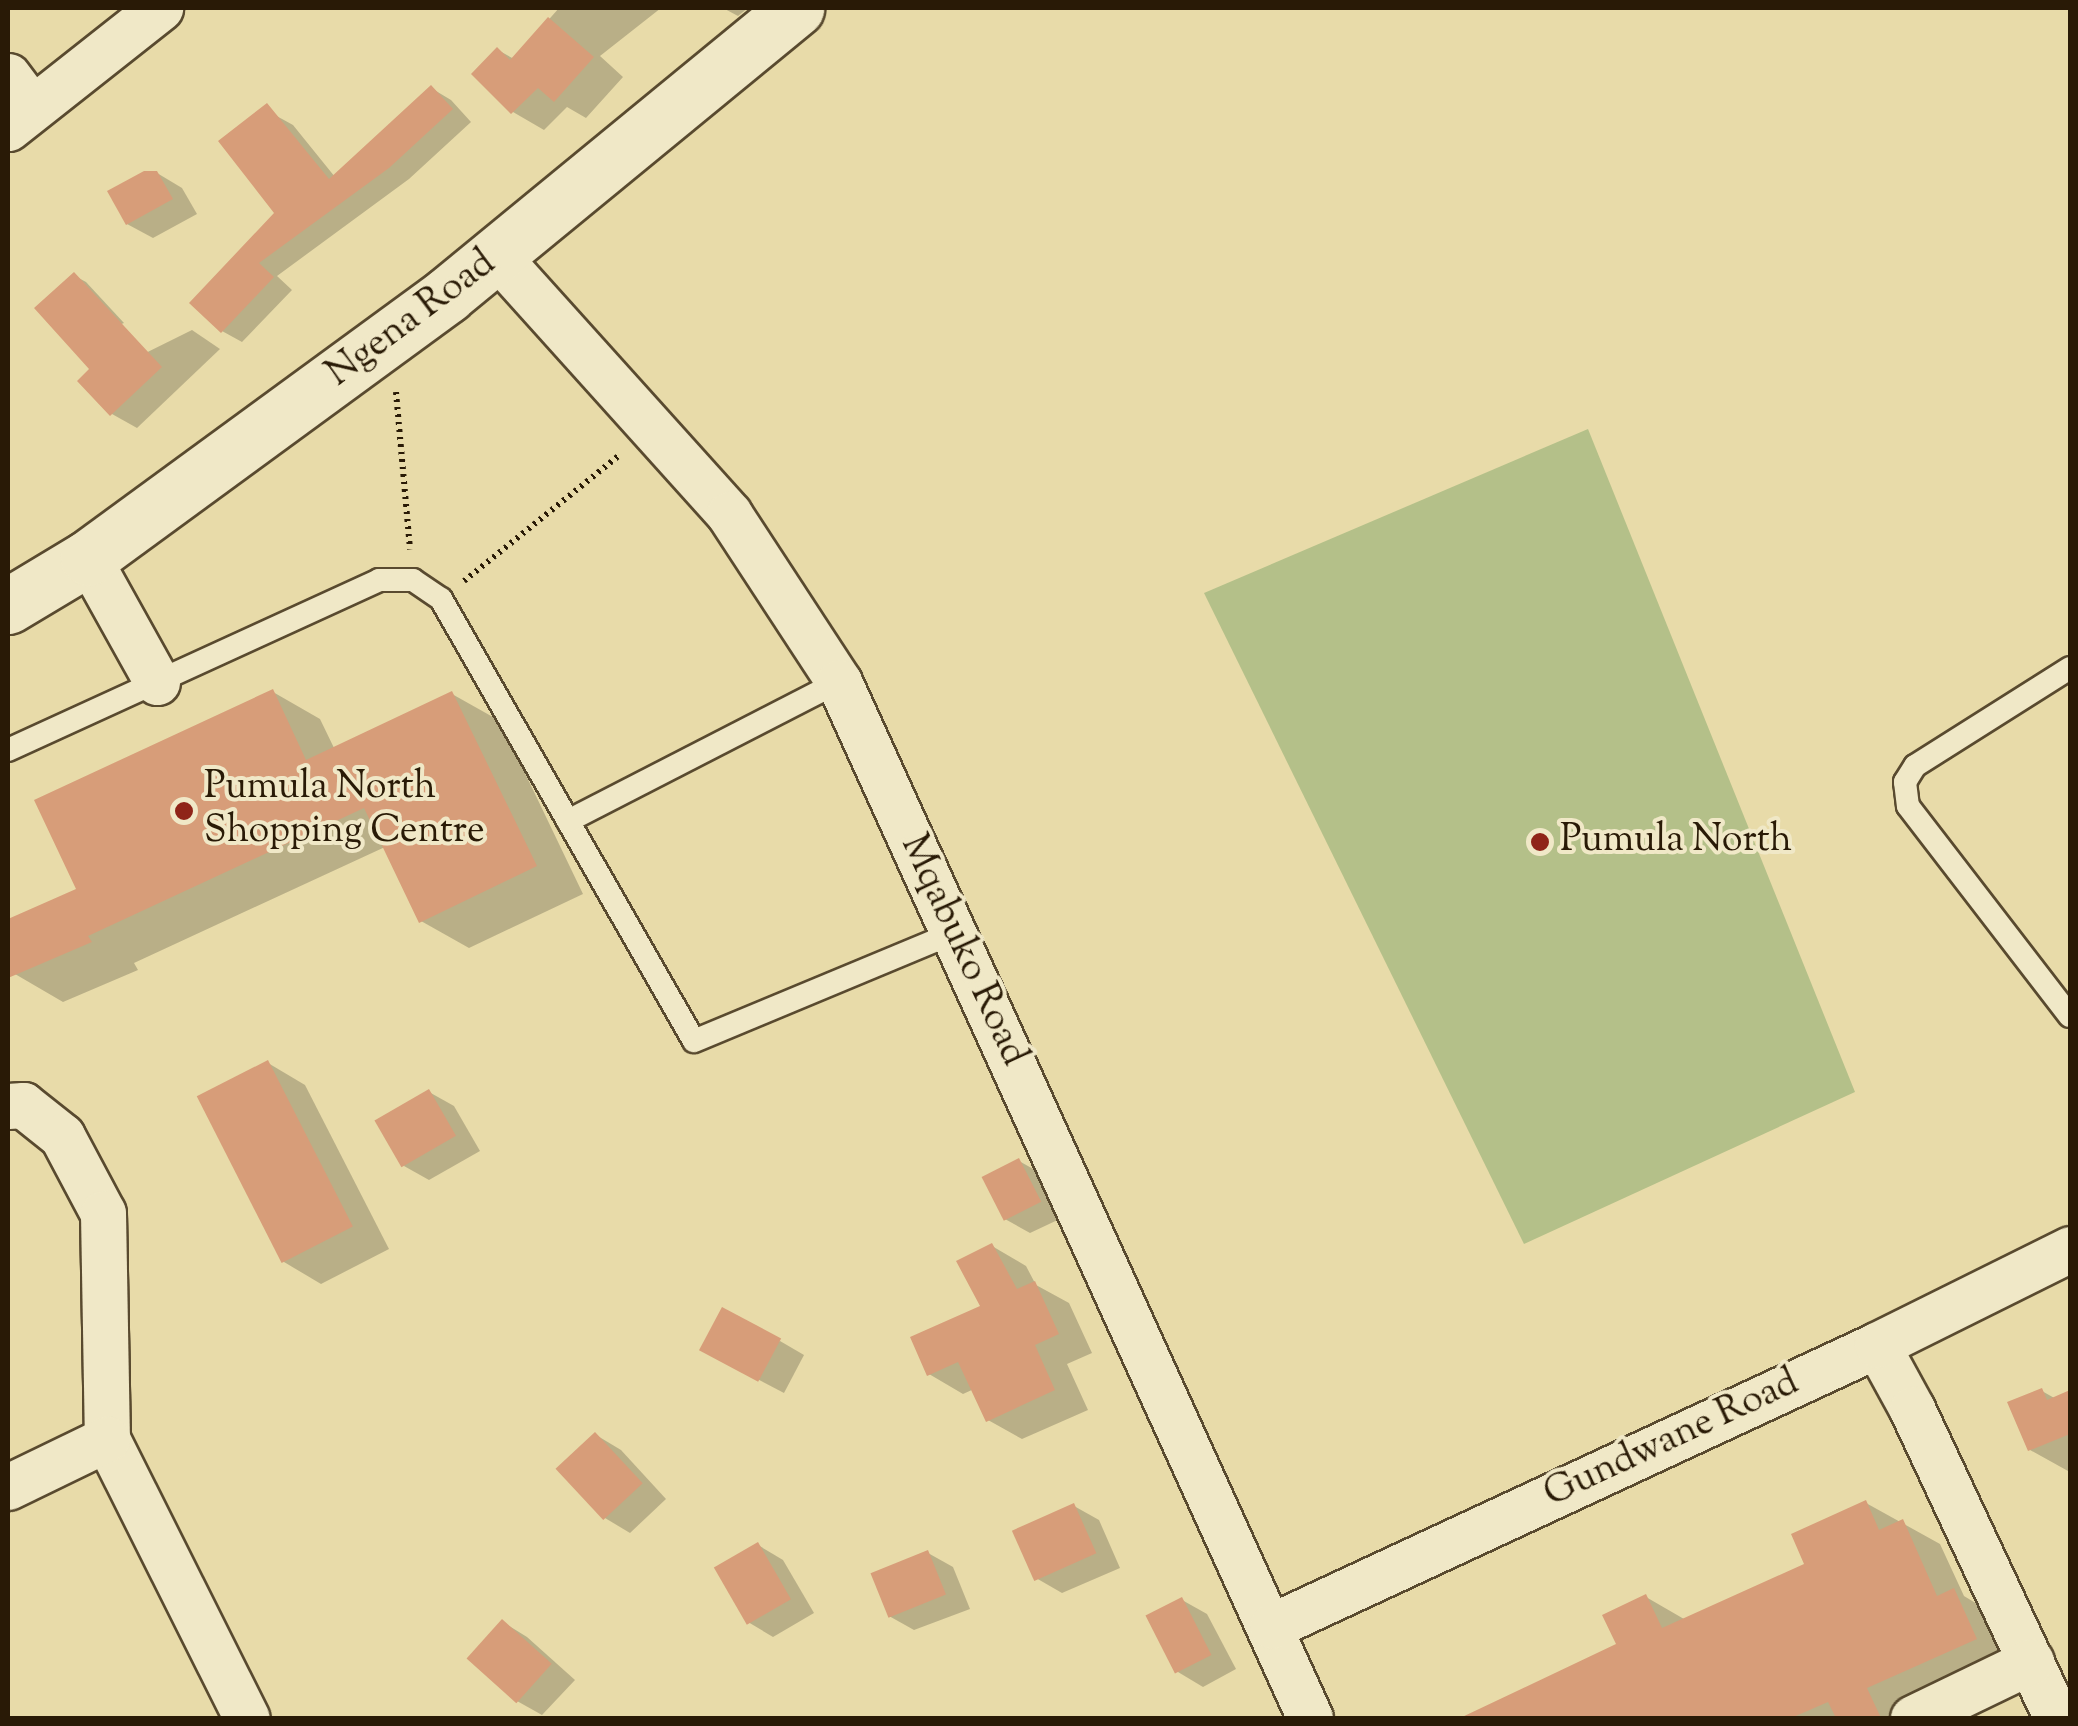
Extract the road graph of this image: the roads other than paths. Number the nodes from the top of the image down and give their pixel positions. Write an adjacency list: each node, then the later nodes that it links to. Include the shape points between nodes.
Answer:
1 (160, 8): 3 (street)
2 (796, 8): 4 (street, Ngena Road)
3 (16, 104)
4 (497, 256): 5 (street, Ngena Road); 9 (street, Mqabuko Road, via 728,514)
5 (88, 558): 6 (street, Ngena Road); 8 (street)
6 (8, 606)
7 (2070, 668): 13 (lane, via 1914,766 1904,782 1908,806)
8 (157, 682): 10 (lane); 11 (lane, via 379,580 413,580 441,600)
9 (839, 682): 11 (lane); 12 (street, Mqabuko Road)
10 (8, 750)
11 (568, 821): 12 (lane, via 694,1042)
12 (954, 933): 19 (street, Mqabuko Road)
13 (2070, 1016)
14 (8, 1106): 17 (street, via 23,1105 62,1136 102,1213)
15 (2070, 1249): 16 (street, Gundwane Road)
16 (1878, 1344): 19 (street, Gundwane Road); 20 (street)
17 (107, 1439): 18 (street); 21 (street)
18 (8, 1487)
19 (1272, 1626): 22 (street, Mqabuko Road)
20 (2031, 1661): 23 (street); 24 (street)
21 (246, 1718)
22 (1310, 1718)
23 (1912, 1718)
24 (2057, 1718)

